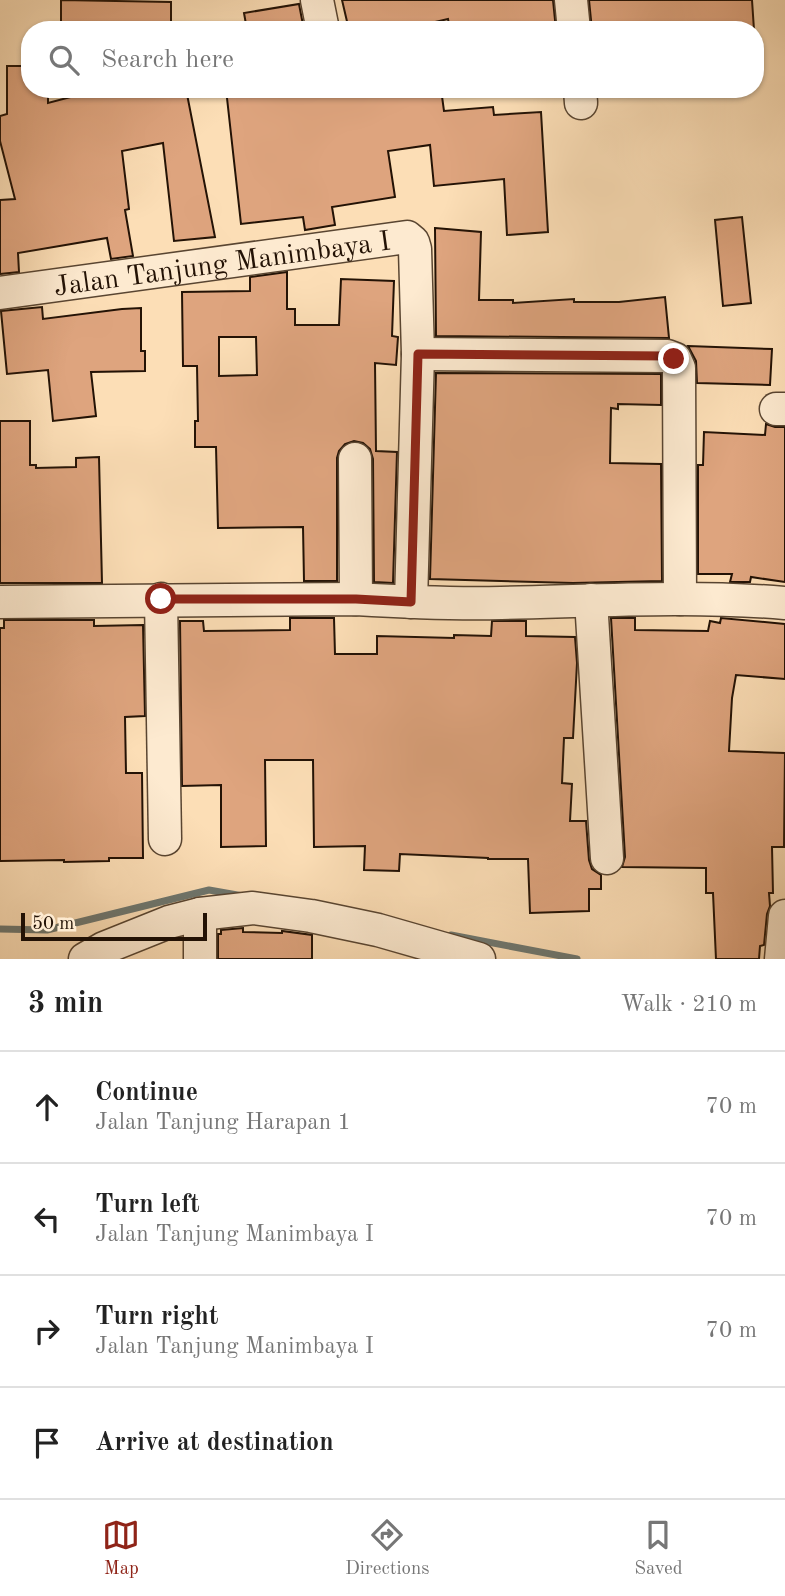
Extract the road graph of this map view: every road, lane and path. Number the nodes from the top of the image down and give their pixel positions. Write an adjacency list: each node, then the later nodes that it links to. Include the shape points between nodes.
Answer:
1 (317, 0): 3 (street)
2 (571, 0): 4 (street)
3 (321, 21)
4 (573, 21)
5 (0, 293): 6 (street, Jalan Tanjung Manimbaya I, via 407,237 415,249)
6 (418, 354): 10 (street, via 674,359 680,368); 13 (street, Jalan Tanjung Manimbaya I)
7 (355, 459): 9 (street)
8 (161, 599): 9 (street); 12 (street); 15 (street)
9 (356, 599): 13 (street)
10 (680, 599): 11 (street); 14 (street)
11 (591, 600): 13 (street); 16 (street)
12 (0, 602)
13 (411, 602)
14 (785, 603)
15 (164, 839)
16 (607, 858)
17 (200, 914): 19 (street, via 146,930); 20 (street); 21 (street, via 253,908 311,916)
18 (785, 916): 22 (street)
19 (85, 959)
20 (200, 959)
21 (480, 959)
22 (781, 959)

